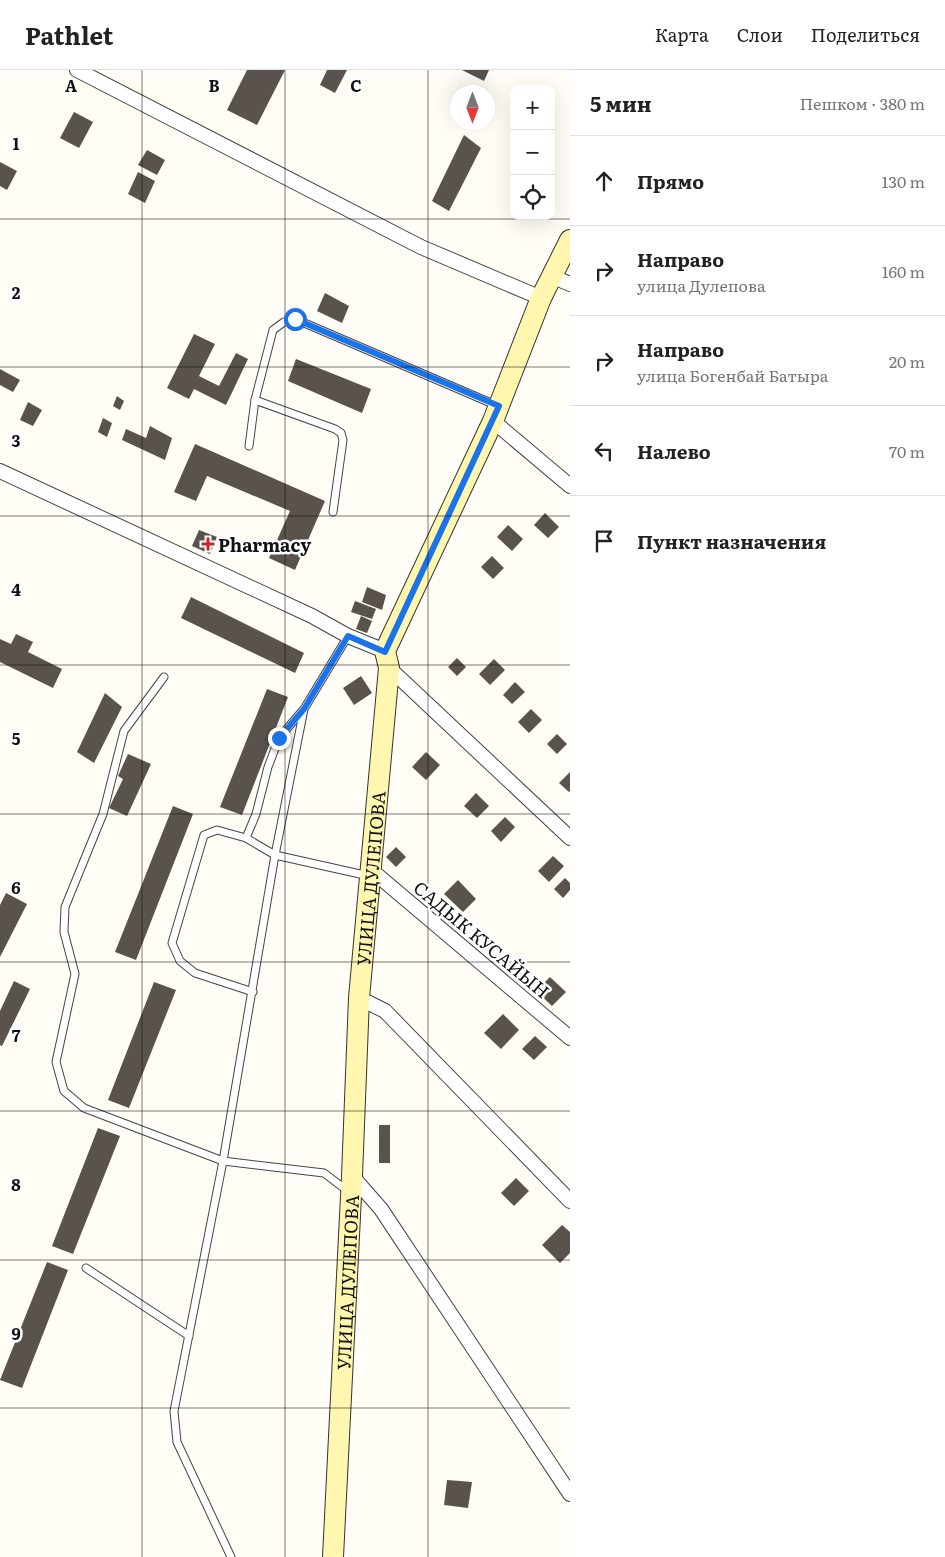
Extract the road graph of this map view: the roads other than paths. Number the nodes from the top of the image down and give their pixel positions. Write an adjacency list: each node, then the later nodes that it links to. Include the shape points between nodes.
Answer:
1 (77, 70): 5 (street, via 421,247)
2 (570, 240): 3 (street, УЛИЦА ДУЛЕПОВА)
3 (551, 276): 4 (street); 5 (street, УЛИЦА ДУЛЕПОВА)
4 (570, 284)
5 (541, 298): 7 (street, УЛИЦА ДУЛЕПОВА)
6 (255, 400): 7 (lane, via 273,330 295,319); 8 (lane); 11 (lane, via 340,433 343,440)
7 (496, 414): 10 (street); 13 (street, УЛИЦА ДУЛЕПОВА)
8 (249, 446)
9 (0, 471): 12 (street, via 312,616)
10 (570, 486)
11 (334, 512)
12 (348, 636): 13 (street); 15 (lane)
13 (387, 660): 17 (street); 19 (street, УЛИЦА ДУЛЕПОВА)
14 (164, 677): 23 (lane, via 124,731 103,814 65,906 64,932 75,974 56,1062 64,1091 84,1108)
15 (304, 709): 16 (lane, via 279,738); 18 (lane)
16 (246, 838): 18 (lane); 20 (lane, via 217,830 204,835 172,943 180,961 195,973)
17 (570, 838)
18 (276, 855): 19 (lane); 20 (lane)
19 (370, 872): 21 (street, УЛИЦА ДУЛЕПОВА); 22 (street, САДЫК КУСАЙЫН)
20 (253, 992): 23 (lane)
21 (359, 998): 24 (street, УЛИЦА ДУЛЕПОВА); 25 (street, via 385,1011)
22 (570, 1038)
23 (224, 1161): 24 (lane, via 324,1173); 27 (lane)
24 (352, 1185): 28 (street, via 381,1209); 30 (street, УЛИЦА ДУЛЕПОВА)
25 (570, 1201)
26 (86, 1268): 27 (lane)
27 (189, 1336): 29 (lane, via 174,1411 177,1442)
28 (570, 1494)
29 (231, 1557)
30 (333, 1557)

